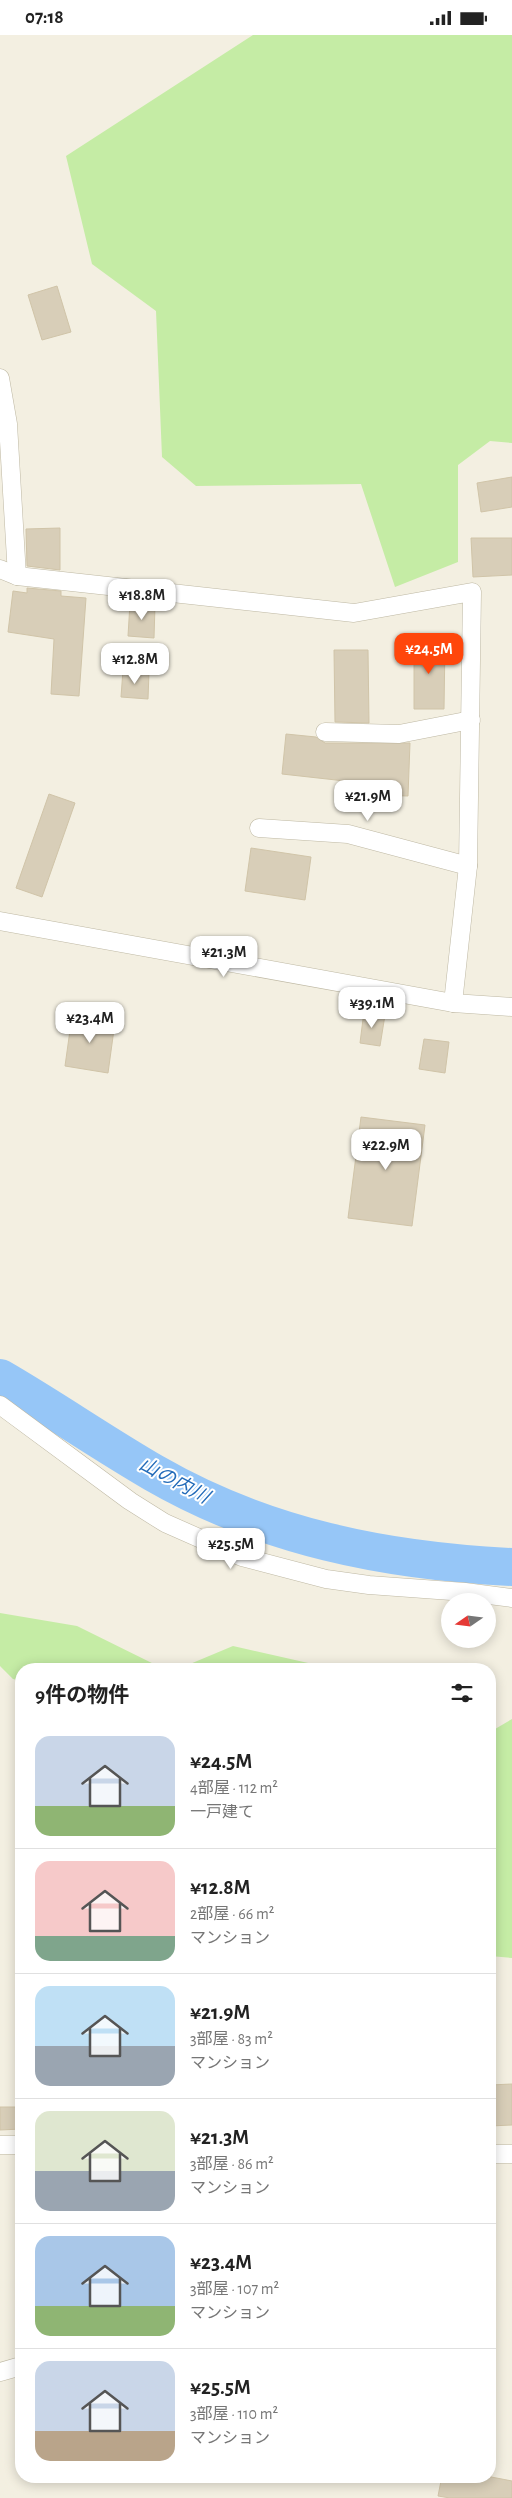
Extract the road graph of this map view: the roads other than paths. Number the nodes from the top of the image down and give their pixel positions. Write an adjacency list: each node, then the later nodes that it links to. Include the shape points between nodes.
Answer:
1 (0, 379): 2 (street)
2 (4, 425): 4 (street)
3 (0, 569): 4 (street)
4 (17, 577): 5 (street, via 354,613 472,592)
5 (470, 720): 6 (street, via 400,735); 8 (street)
6 (325, 731)
7 (259, 828): 8 (street, via 348,834)
8 (468, 867): 10 (street)
9 (0, 921): 10 (street)
10 (453, 1003): 11 (street)
11 (512, 1007)
12 (0, 1405): 13 (street, via 165,1523 242,1557 326,1579)
13 (512, 1598)
14 (0, 2145): 15 (street)
15 (15, 2145)
16 (496, 2154): 17 (street)
17 (512, 2154)
18 (15, 2368): 19 (street)
19 (0, 2372)

